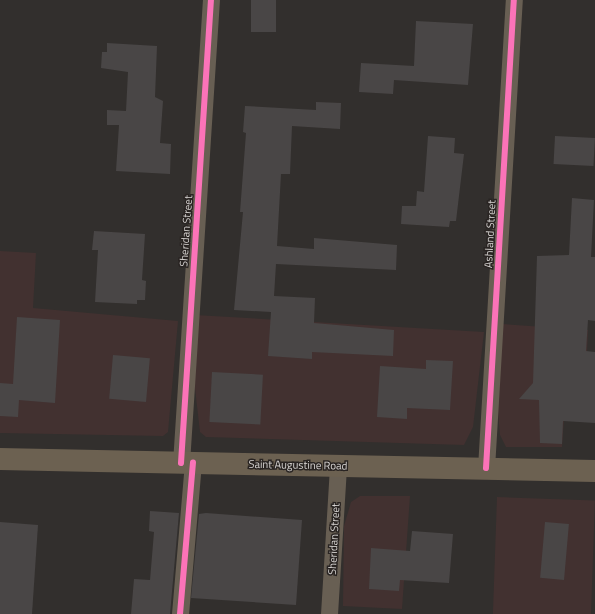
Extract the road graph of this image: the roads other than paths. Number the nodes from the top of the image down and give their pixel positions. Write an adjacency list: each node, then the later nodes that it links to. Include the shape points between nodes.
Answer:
1 (211, 0): 4 (street, Sheridan Street)
2 (514, 0): 6 (street, Ashland Street)
3 (0, 459): 4 (main road, Saint Augustine Road)
4 (187, 463): 5 (main road, Saint Augustine Road); 8 (street, Sheridan Street)
5 (338, 465): 6 (main road, Saint Augustine Road); 9 (street, Sheridan Street)
6 (486, 468): 7 (main road, Saint Augustine Road)
7 (595, 471)
8 (180, 614)
9 (330, 614)

